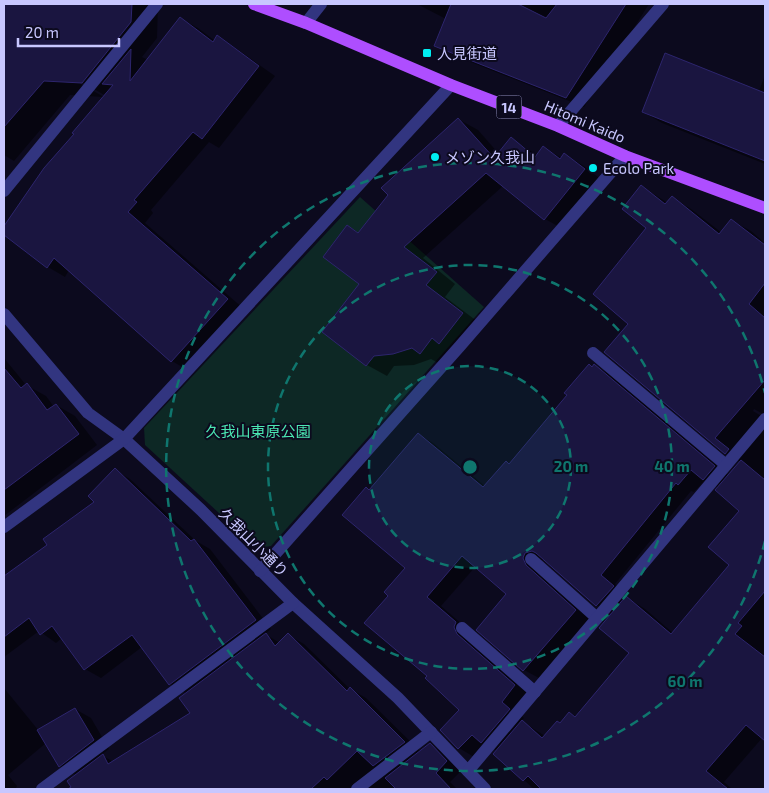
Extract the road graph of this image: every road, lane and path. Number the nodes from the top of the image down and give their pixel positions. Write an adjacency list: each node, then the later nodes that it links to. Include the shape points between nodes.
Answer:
1 (157, 4): 9 (street)
2 (254, 4): 5 (main road, Hitomi Kaido / 14)
3 (321, 4): 5 (street)
4 (663, 4): 7 (street)
5 (306, 23): 6 (main road, Hitomi Kaido / 14)
6 (451, 85): 7 (main road, Hitomi Kaido / 14); 14 (street)
7 (558, 126): 8 (main road, Hitomi Kaido / 14)
8 (625, 156): 10 (main road, Hitomi Kaido / 14); 18 (street)
9 (4, 191)
10 (765, 208)
11 (4, 314): 14 (street, 久我山小通り, via 88,413)
12 (593, 353): 15 (street)
13 (765, 419): 15 (street)
14 (124, 439): 16 (street); 18 (street, 久我山小通り)
15 (726, 465): 20 (street)
16 (4, 527)
17 (531, 559): 20 (street)
18 (260, 571): 19 (street, 久我山小通り)
19 (293, 604): 23 (street, 久我山小通り); 25 (street)
20 (597, 618): 22 (street)
21 (462, 628): 22 (street)
22 (535, 692): 24 (street)
23 (431, 732): 24 (street, 久我山小通り); 26 (street)
24 (468, 771): 27 (street, 久我山小通り)
25 (42, 789)
26 (357, 789)
27 (485, 789)

